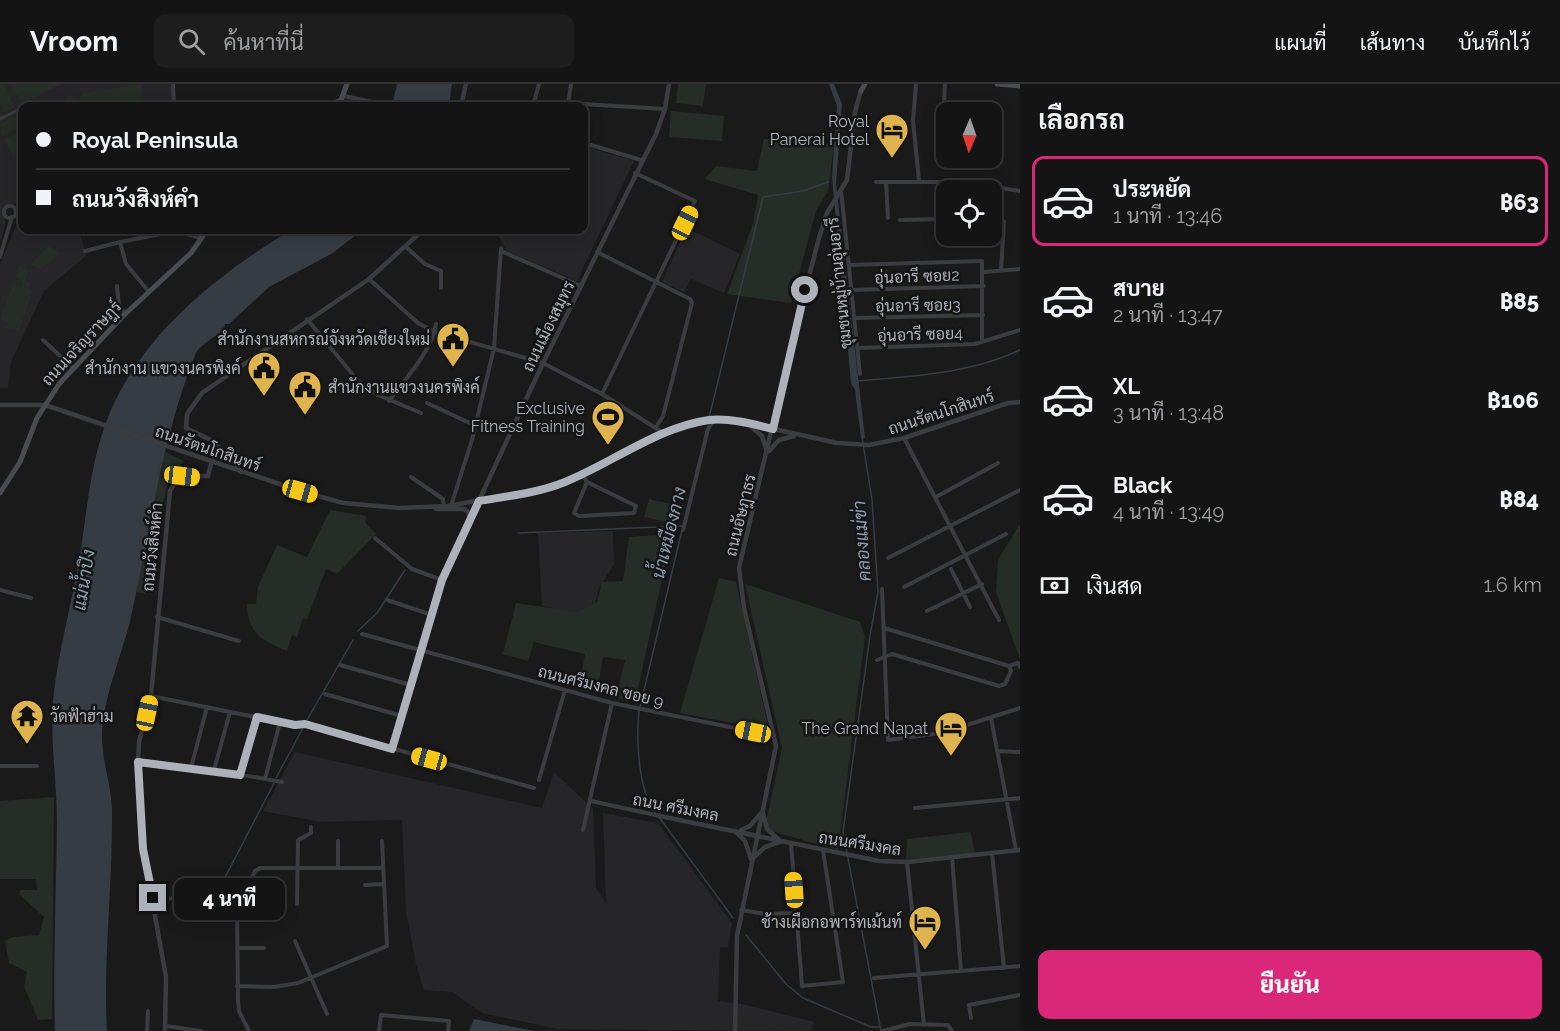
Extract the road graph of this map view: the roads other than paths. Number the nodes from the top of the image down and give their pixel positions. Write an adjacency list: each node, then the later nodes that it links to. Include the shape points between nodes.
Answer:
1 (173, 84): 14 (street)
2 (347, 84): 13 (main road)
3 (466, 84): 17 (street)
4 (539, 84): 18 (street)
5 (571, 84): 19 (street)
6 (669, 84): 22 (street, ถนนเมืองสมุทร)
7 (862, 84): 12 (main road)
8 (916, 84): 28 (street, via 913,121)
9 (945, 84): 20 (street)
10 (997, 84): 11 (main road)
11 (1016, 85)
12 (861, 91): 32 (street, ถนนอัษฎาธร, via 849,171)
13 (344, 96): 15 (main road); 16 (street)
14 (174, 102)
15 (334, 102)
16 (373, 102)
17 (462, 102)
18 (534, 102)
19 (568, 102)
20 (944, 102)
21 (588, 104): 22 (street)
22 (665, 109): 26 (street, ถนนเมืองสมุทร)
23 (16, 111): 24 (street)
24 (0, 119)
25 (588, 144): 26 (street)
26 (641, 160): 27 (street, ถนนเมืองสมุทร)
27 (634, 173): 49 (street, ถนนเมืองสมุทร); 56 (street, via 695,201)
28 (919, 180): 30 (street); 31 (street, via 977,183)
29 (876, 182): 30 (street)
30 (886, 182): 37 (street)
31 (1020, 191)
32 (839, 192): 51 (street, ชุมชนหมู่บ้านอุ่นอารี); 88 (street, ถนนอัษฎาธร, via 826,213)
33 (18, 207): 34 (street)
34 (14, 208): 35 (street); 36 (street)
35 (2, 212): 36 (street)
36 (12, 218): 50 (street)
37 (888, 218)
38 (936, 219): 39 (street)
39 (900, 220)
40 (1002, 220): 53 (street, via 1005,222)
41 (161, 234): 46 (street)
42 (187, 234): 45 (street)
43 (204, 234): 45 (main road, ถนนเจริญราษฎร์)
44 (419, 234): 47 (street)
45 (201, 238): 62 (main road, ถนนเจริญราษฎร์, via 192,253)
46 (120, 242): 48 (street); 62 (street, via 126,264)
47 (406, 247): 55 (street); 60 (street, via 424,264 441,271)
48 (85, 251)
49 (597, 252): 56 (street); 58 (street, ถนนเมืองสมุทร)
50 (0, 256)
51 (849, 265): 54 (street, via 982,261); 61 (street, ชุมชนหมู่บ้านอุ่นอารี)
52 (1020, 269): 53 (street)
53 (1001, 271): 54 (street)
54 (984, 272): 59 (street)
55 (369, 279): 66 (street); 69 (street, via 418,323)
56 (656, 282): 77 (street); 87 (street, via 692,303 663,416)
57 (117, 286): 63 (street, via 119,306)
58 (581, 286): 72 (street, via 501,249); 74 (street, ถนนเมืองสมุทร)
59 (984, 286): 61 (street, อุ่นอารี ซอย2); 64 (street)
60 (441, 288)
61 (852, 290): 65 (street, ชุมชนหมู่บ้านอุ่นอารี)
62 (149, 292): 63 (main road, ถนนเจริญราษฎร์)
63 (126, 314): 75 (main road, ถนนเจริญราษฎร์)
64 (983, 315): 65 (street, อุ่นอารี ซอย3); 71 (street)
65 (854, 318): 73 (street, ชุมชนหมู่บ้านอุ่นอารี)
66 (307, 319): 78 (street, via 351,374); 92 (street, via 193,403 185,420 186,428)
67 (436, 324): 69 (street)
68 (1020, 330): 71 (street, อุ่นอารี ซอย4)
69 (435, 332): 72 (street); 78 (street)
70 (43, 340): 75 (street)
71 (982, 342): 73 (street, อุ่นอารี ซอย4)
72 (494, 348): 74 (street); 86 (street)
73 (858, 348): 76 (street, ชุมชนหมู่บ้านอุ่นอารี)
74 (543, 363): 77 (street); 103 (street, ถนนเมืองสมุทร)
75 (74, 369): 82 (main road, ถนนเจริญราษฎร์)
76 (860, 374)
77 (602, 394): 87 (street)
78 (389, 401): 83 (street)
79 (1020, 402): 91 (street, ถนนรัตนโกสินทร์)
80 (427, 403): 86 (street)
81 (0, 405): 82 (street, ถนนรัตนโกสินทร์)
82 (45, 405): 94 (street, ถนนรัตนโกสินทร์); 101 (main road, ถนนเจริญราษฎร์, via 20,462)
83 (421, 413)
84 (712, 420): 85 (street, ถนนรัตนโกสินทร์); 89 (street, ถนนรัตนโกสินทร์); 109 (street)
85 (741, 422): 88 (street, ถนนรัตนโกสินทร์); 93 (street, via 759,432)
86 (476, 426): 105 (street)
87 (656, 427): 89 (street)
88 (773, 429): 90 (street, ถนนรัตนโกสินทร์); 93 (street, ถนนอัษฎาธร)
89 (664, 434): 97 (street, ถนนรัตนโกสินทร์)
90 (800, 435): 91 (street, ถนนรัตนโกสินทร์, via 860,445); 93 (street, via 779,440)
91 (904, 438): 102 (street)
92 (211, 440): 94 (street); 96 (street)
93 (767, 454): 149 (street, ถนนอัษฎาธร, via 739,575)
94 (212, 462): 96 (street, ถนนรัตนโกสินทร์); 126 (street, ถนนวังสิงห์คำ, via 208,476 179,476 172,484)
95 (998, 464): 102 (street)
96 (241, 472): 106 (street, ถนนรัตนโกสินทร์, via 343,503)
97 (582, 474): 99 (street); 103 (street, ถนนรัตนโกสินทร์, via 546,488)
98 (411, 477): 104 (street, via 443,499)
99 (587, 482): 99 (street, via 626,498 636,506 634,513 574,513)
100 (1020, 490): 108 (street)
101 (0, 493)
102 (936, 497): 108 (street)
103 (479, 501): 105 (street, ถนนรัตนโกสินทร์); 107 (street, ถนนเมืองสมุทร)
104 (444, 506): 105 (street, ถนนรัตนโกสินทร์); 106 (street, ถนนรัตนโกสินทร์)
105 (451, 506)
106 (427, 508): 107 (street, via 464,509)
107 (470, 520): 115 (street, ถนนเมืองสมุทร)
108 (951, 526): 112 (street); 113 (street)
109 (683, 531)
110 (1006, 534): 112 (street)
111 (375, 538): 115 (street, via 412,569)
112 (966, 555): 116 (street); 117 (street)
113 (888, 558)
114 (951, 569): 120 (street)
115 (442, 580): 125 (street, ถนนเมืองสมุทร)
116 (982, 584): 120 (street); 127 (street)
117 (904, 588)
118 (0, 590): 121 (street)
119 (882, 590): 128 (street)
120 (963, 593): 123 (street); 124 (street)
121 (31, 598)
122 (387, 600): 125 (street)
123 (970, 607)
124 (927, 611)
125 (432, 615): 131 (street, ถนนเมืองสมุทร)
126 (157, 617): 130 (street); 140 (street, ถนนวังสิงห์คำ)
127 (999, 620)
128 (884, 628): 132 (street); 135 (street)
129 (362, 634): 131 (street, ถนนศรีมงคล ซอย 9)
130 (239, 641)
131 (422, 650): 137 (street, ถนนเมืองสมุทร); 138 (street, ถนนศรีมงคล ซอย 9)
132 (886, 654): 133 (street); 135 (street, via 999,686 1005,684 1011,671); 147 (street, via 888,740 942,733)
133 (877, 660)
134 (340, 664): 137 (street)
135 (1009, 666): 136 (street, via 1018,663)
136 (1020, 667)
137 (411, 685): 145 (street, ถนนเมืองสมุทร)
138 (565, 690): 141 (street, ถนนศรีมงคล ซอย 9); 160 (street)
139 (325, 694): 145 (street)
140 (151, 696): 142 (street); 153 (street, ถนนวังสิงห์คำ)
141 (612, 703): 149 (street, ถนนศรีมงคล ซอย 9); 165 (street)
142 (207, 707): 144 (street); 156 (street)
143 (1020, 708): 147 (street)
144 (230, 712): 146 (street); 157 (street)
145 (402, 716): 150 (street, ถนนเมืองสมุทร)
146 (257, 717): 148 (street); 158 (street)
147 (991, 718): 151 (street)
148 (280, 722): 150 (street, via 305,724); 159 (street)
149 (776, 737): 167 (street, ถนนอัษฎาธร, via 776,756)
150 (392, 749): 162 (street)
151 (997, 751): 152 (street); 164 (street)
152 (1020, 752)
153 (138, 762): 156 (street); 188 (street, ถนนวังสิงห์คำ, via 143,849)
154 (0, 766): 155 (street)
155 (37, 766)
156 (191, 768): 157 (street)
157 (214, 770): 158 (street)
158 (240, 775): 159 (street)
159 (265, 779): 161 (street)
160 (538, 780)
161 (282, 782)
162 (534, 788)
163 (1020, 798): 164 (street)
164 (1006, 799): 166 (street); 178 (street)
165 (591, 801): 168 (street, ถนน ศรีมงคล); 170 (street)
166 (915, 807)
167 (763, 810): 171 (street, via 750,826); 172 (street, ถนนอัษฎาธร); 175 (street, via 767,829)
168 (660, 816): 171 (street, ถนน ศรีมงคล)
169 (311, 826): 183 (street, via 311,833 298,840)
170 (583, 830)
171 (735, 831): 172 (street, ถนน ศรีมงคล); 181 (street, via 745,841)
172 (757, 835): 175 (street, ถนนศรีมงคล); 181 (street, ถนนอัษฎาธร)
173 (382, 841): 185 (street)
174 (338, 842): 184 (street)
175 (782, 842): 176 (street, ถนนศรีมงคล); 181 (street, via 765,847)
176 (790, 843): 177 (street, ถนนศรีมงคล); 192 (street)
177 (823, 850): 182 (street, ถนนศรีมงคล); 192 (street, via 843,982 802,986)
178 (1018, 850): 179 (street)
179 (992, 853): 180 (street); 197 (street)
180 (952, 857): 182 (street); 198 (street)
181 (751, 860): 191 (street, ถนนอัษฎาธร)
182 (907, 862): 199 (street, ถนนศรีมงคล)
183 (298, 868): 184 (street); 189 (street); 190 (street, via 255,871)
184 (338, 868): 185 (street)
185 (382, 868): 186 (street)
186 (383, 884): 187 (street); 200 (street, via 387,946)
187 (365, 885)
188 (154, 903): 190 (street, via 200,893 219,898); 209 (street, ถนนวังสิงห์คำ, via 166,977)
189 (297, 904)
190 (237, 910): 194 (street)
191 (741, 910): 192 (street); 215 (street, ถนนอัษฎาธร, via 735,961)
192 (795, 913)
193 (296, 941): 200 (street)
194 (237, 948): 195 (street); 202 (street)
195 (264, 948)
196 (1020, 966): 197 (street)
197 (1004, 968): 198 (street)
198 (961, 971): 199 (street)
199 (919, 975): 201 (street); 208 (street, ถนนศรีมงคล)
200 (310, 978): 202 (street, via 274,987); 205 (street)
201 (874, 978)
202 (237, 986): 212 (street, via 239,1011)
203 (1020, 995): 206 (street, via 969,1005)
204 (148, 1011): 210 (street)
205 (327, 1014)
206 (971, 1017)
207 (910, 1024): 208 (street); 216 (street); 217 (street)
208 (924, 1025): 218 (street, via 948,1025)
209 (166, 1029): 211 (street)
210 (147, 1031)
211 (201, 1031)
212 (249, 1031)
213 (379, 1031): 214 (street, via 381,1016 448,1021)
214 (448, 1031)
215 (735, 1031)
216 (883, 1031)
217 (910, 1031)
218 (952, 1031)

